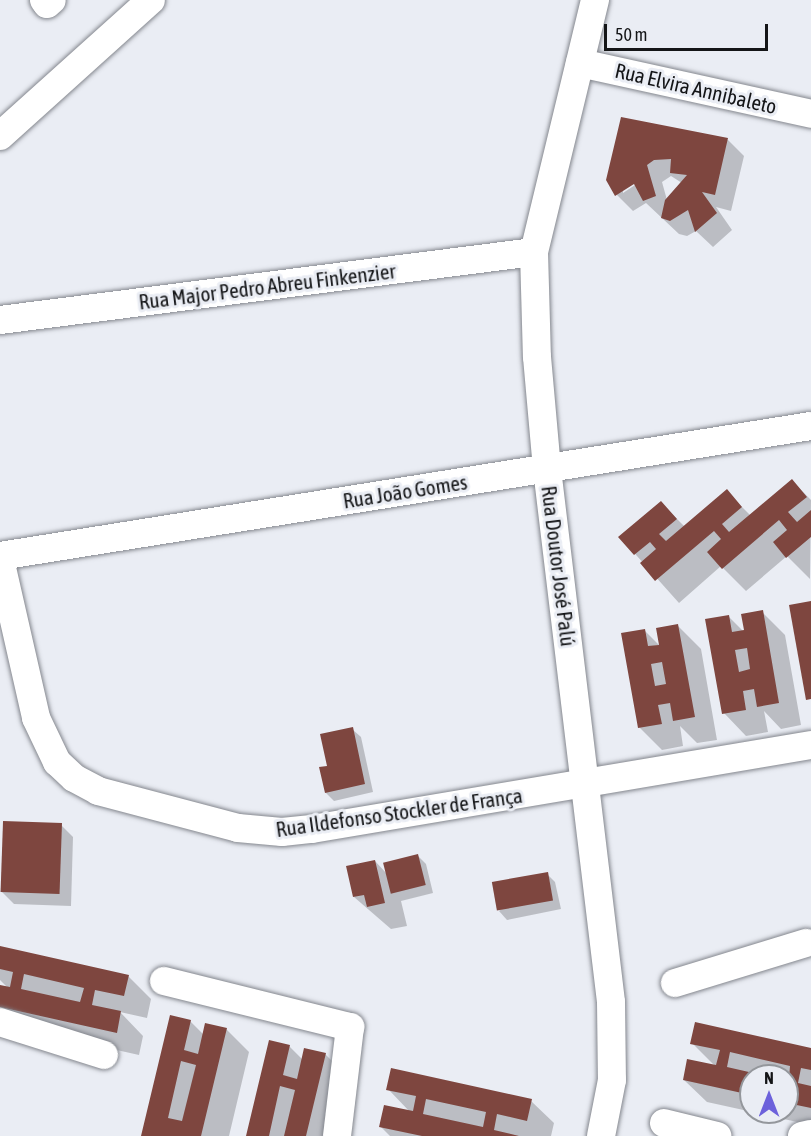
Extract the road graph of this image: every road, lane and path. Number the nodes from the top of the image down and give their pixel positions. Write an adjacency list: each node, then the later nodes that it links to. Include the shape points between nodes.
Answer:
1 (44, 0): 2 (street, via 47,4)
2 (52, 0)
3 (151, 0): 7 (street)
4 (595, 0): 5 (street, Rua Doutor José Palú)
5 (580, 63): 6 (street, Rua Elvira Annibaleto); 8 (street, Rua Doutor José Palú)
6 (811, 114)
7 (0, 136)
8 (534, 252): 9 (street, Rua Major Pedro Abreu Finkenzier); 11 (street, Rua Doutor José Palú, via 537,357)
9 (0, 320)
10 (811, 426): 11 (street, Rua João Gomes)
11 (547, 469): 12 (street, Rua João Gomes); 15 (street, Rua Doutor José Palú)
12 (0, 558): 13 (street, Rua Ildefonso Stockler de França)
13 (6, 612): 15 (street, Rua Ildefonso Stockler de França, via 45,742 57,762 74,778 113,796 237,828 282,832)
14 (811, 745): 15 (street, Rua Ildefonso Stockler de França)
15 (586, 783): 24 (street, Rua Doutor José Palú, via 614,1045)
16 (809, 940): 18 (street)
17 (164, 981): 23 (street, via 350,1027)
18 (675, 982)
19 (0, 1022): 20 (street)
20 (104, 1055)
21 (664, 1123): 25 (street)
22 (811, 1134): 26 (street)
23 (337, 1136)
24 (601, 1136)
25 (717, 1136)
26 (802, 1136)

